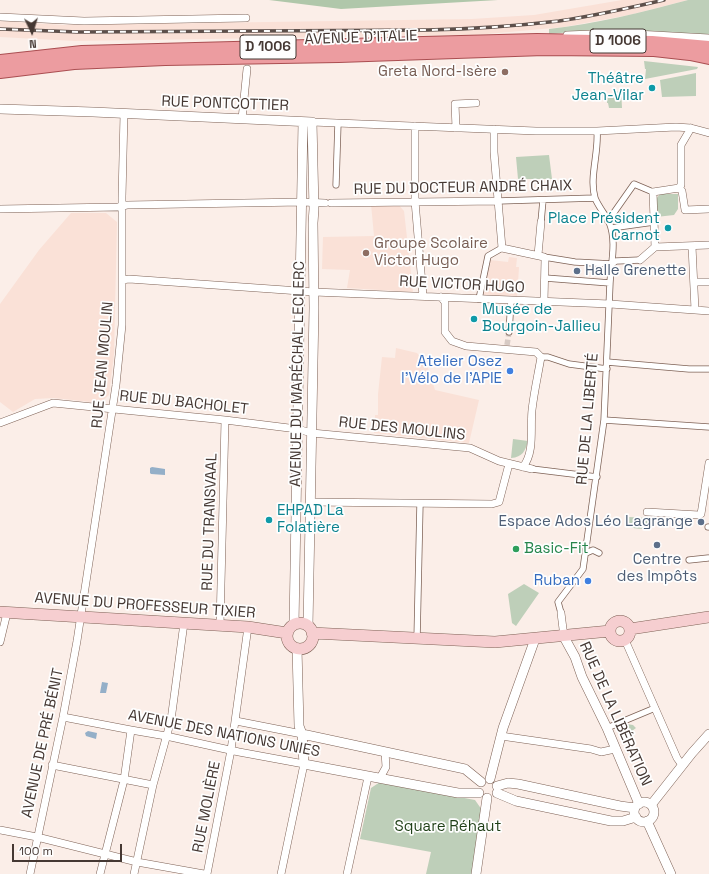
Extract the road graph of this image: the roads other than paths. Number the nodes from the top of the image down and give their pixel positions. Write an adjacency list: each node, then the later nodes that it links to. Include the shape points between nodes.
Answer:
1 (0, 17): 2 (street, via 84,21)
2 (246, 18)
3 (706, 51): 4 (main road, AVENUE D'ITALIE / D 1006, via 652,42 537,40 82,52); 6 (main road, AVENUE D'ITALIE / D 1006, via 544,49 165,59 74,63)
4 (0, 61)
5 (247, 69): 10 (street)
6 (0, 72)
7 (476, 102): 14 (street, via 455,104)
8 (0, 109): 9 (street, RUE PONTCOTTIER)
9 (124, 114): 10 (street, RUE PONTCOTTIER); 28 (street, RUE JEAN MOULIN)
10 (242, 119): 11 (street, RUE PONTCOTTIER)
11 (308, 122): 12 (street, RUE PONTCOTTIER); 26 (street, AVENUE DU MARÉCHAL LECLERC); 27 (street, AVENUE DU MARÉCHAL LECLERC)
12 (338, 124): 13 (street, RUE PONTCOTTIER); 19 (street)
13 (415, 126): 14 (street, RUE PONTCOTTIER); 24 (street)
14 (456, 128): 16 (street, RUE PONTCOTTIER)
15 (691, 128): 17 (street, RUE PONTCOTTIER); 18 (street, RUE PONTCOTTIER); 20 (street, via 681,146)
16 (494, 130): 17 (street, RUE PONTCOTTIER); 25 (street)
17 (598, 131): 22 (street, via 593,179)
18 (709, 133)
19 (336, 185)
20 (679, 188): 21 (street); 30 (street, via 682,191 685,210)
21 (653, 192): 31 (street, via 634,184); 33 (street)
22 (595, 198): 23 (street, RUE DU DOCTEUR ANDRÉ CHAIX); 31 (street, RUE DE LA LIBERTÉ)
23 (543, 200): 25 (street, RUE DU DOCTEUR ANDRÉ CHAIX); 32 (street)
24 (415, 201): 25 (street, RUE DU DOCTEUR ANDRÉ CHAIX); 27 (street, RUE DU DOCTEUR ANDRÉ CHAIX); 49 (street)
25 (498, 201): 38 (street)
26 (302, 202): 27 (street, RUE DU DOCTEUR ANDRÉ CHAIX); 28 (street, RUE DU DOCTEUR ANDRÉ CHAIX); 47 (street, AVENUE DU MARÉCHAL LECLERC)
27 (314, 203): 48 (street, AVENUE DU MARÉCHAL LECLERC)
28 (122, 206): 29 (street, RUE DU DOCTEUR ANDRÉ CHAIX); 43 (street, RUE JEAN MOULIN)
29 (0, 209)
30 (709, 209)
31 (608, 221): 34 (street, RUE DE LA LIBERTÉ)
32 (541, 222): 39 (street)
33 (654, 222): 34 (street); 37 (street)
34 (611, 228): 41 (street, RUE DE LA LIBERTÉ)
35 (692, 246): 36 (street); 37 (street); 44 (street)
36 (709, 246)
37 (655, 247): 40 (street)
38 (502, 248): 39 (street); 51 (street, via 488,256)
39 (541, 256): 41 (street, via 575,262); 42 (street, via 545,259)
40 (640, 260): 41 (street, via 616,261)
41 (612, 264): 46 (street, RUE DE LA LIBERTÉ)
42 (545, 278): 46 (street); 53 (street)
43 (122, 280): 47 (street, RUE VICTOR HUGO); 62 (street, RUE JEAN MOULIN, via 122,325)
44 (694, 282): 45 (street); 55 (street)
45 (709, 282)
46 (610, 283): 54 (street, RUE DE LA LIBERTÉ)
47 (300, 291): 48 (street, RUE VICTOR HUGO); 67 (street, AVENUE DU MARÉCHAL LECLERC)
48 (314, 292): 49 (street, RUE VICTOR HUGO); 68 (street, AVENUE DU MARÉCHAL LECLERC)
49 (423, 296): 50 (street, RUE VICTOR HUGO)
50 (441, 297): 51 (street, RUE VICTOR HUGO); 58 (street, via 445,302 445,332 452,341 466,346 507,347 536,352)
51 (479, 299): 52 (street, RUE VICTOR HUGO)
52 (511, 300): 53 (street, RUE VICTOR HUGO); 57 (street)
53 (544, 302): 54 (street, RUE VICTOR HUGO)
54 (610, 304): 55 (street, RUE VICTOR HUGO); 59 (street, RUE DE LA LIBERTÉ)
55 (695, 310): 56 (street, RUE VICTOR HUGO)
56 (709, 311)
57 (509, 332)
58 (541, 357): 60 (street); 71 (street, via 532,410 530,452)
59 (607, 362): 60 (street, RUE DE LA LIBERTÉ); 61 (street)
60 (607, 369): 64 (street, RUE DE LA LIBERTÉ)
61 (709, 369)
62 (113, 409): 63 (street, RUE DU BACHOLET); 65 (street, RUE DU BACHOLET, via 53,403); 85 (street, RUE JEAN MOULIN)
63 (225, 420): 67 (street, RUE DU BACHOLET); 88 (street, RUE DU TRANSVAAL)
64 (604, 420): 66 (street); 73 (street, RUE DE LA LIBERTÉ)
65 (0, 423)
66 (709, 427)
67 (297, 429): 68 (street, RUE DES MOULINS); 81 (street, AVENUE DU MARÉCHAL LECLERC)
68 (312, 433): 70 (street, RUE DES MOULINS, via 470,448); 74 (street, AVENUE DU MARÉCHAL LECLERC)
69 (709, 463): 76 (street, via 702,514 699,516)
70 (509, 464): 71 (street, RUE DES MOULINS); 75 (street, via 498,502)
71 (523, 467): 72 (street, RUE DES MOULINS)
72 (532, 469): 73 (street, RUE DES MOULINS)
73 (597, 477): 77 (street, RUE DE LA LIBERTÉ)
74 (310, 502): 75 (street); 82 (street, AVENUE DU MARÉCHAL LECLERC)
75 (420, 504): 95 (street)
76 (647, 512)
77 (586, 553): 78 (street, via 593,550); 84 (street, RUE DE LA LIBERTÉ, via 583,569 558,602)
78 (599, 553)
79 (708, 557): 80 (street)
80 (689, 560)
81 (295, 575): 82 (street); 90 (street, AVENUE DU MARÉCHAL LECLERC)
82 (309, 576): 91 (street, AVENUE DU MARÉCHAL LECLERC)
83 (4, 612): 85 (main road, AVENUE DU PROFESSEUR TIXIER); 98 (street)
84 (561, 613): 94 (street, RUE DE LA LIBERTÉ)
85 (81, 617): 87 (main road, AVENUE DU PROFESSEUR TIXIER); 101 (street, AVENUE DE PRÉ BÉNIT)
86 (709, 617): 92 (main road)
87 (184, 623): 88 (main road, AVENUE DU PROFESSEUR TIXIER); 107 (street, via 171,720)
88 (220, 625): 89 (main road, AVENUE DU PROFESSEUR TIXIER)
89 (248, 627): 90 (main road, AVENUE DU PROFESSEUR TIXIER); 102 (street, RUE MOLIÈRE)
90 (291, 628): 91 (main road, via 301,623); 99 (main road, via 288,640 290,644)
91 (310, 629): 95 (main road); 99 (main road, via 313,637 310,644)
92 (630, 629): 93 (main road, via 626,623 620,621 614,623); 97 (main road)
93 (610, 631): 94 (main road); 97 (main road, via 615,640)
94 (564, 637): 96 (main road); 103 (street, RUE DE LA LIBÉRATION)
95 (417, 639): 96 (main road, via 495,642)
96 (535, 639): 108 (street)
97 (624, 640): 100 (street)
98 (0, 642)
99 (300, 648): 105 (street, via 305,726)
100 (655, 708): 103 (street); 114 (street)
101 (63, 718): 104 (street, AVENUE DES NATIONS UNIES); 113 (street, AVENUE DE PRÉ BÉNIT)
102 (236, 721): 105 (street); 110 (street, RUE MOLIÈRE)
103 (607, 728): 109 (street, RUE DE LA LIBÉRATION)
104 (131, 730): 107 (street, AVENUE DES NATIONS UNIES); 118 (street)
105 (302, 734): 111 (street); 112 (street)
106 (709, 734): 114 (street)
107 (166, 736): 110 (street, AVENUE DES NATIONS UNIES); 120 (street)
108 (501, 736): 109 (street, via 601,752); 117 (street)
109 (615, 749): 124 (street, RUE DE LA LIBÉRATION)
110 (231, 750): 112 (street, AVENUE DES NATIONS UNIES); 134 (street, RUE MOLIÈRE)
111 (385, 752): 116 (street, via 386,767); 119 (street, via 465,769)
112 (304, 764): 115 (street, AVENUE DES NATIONS UNIES); 135 (street)
113 (52, 765): 118 (street); 127 (street, AVENUE DE PRÉ BÉNIT)
114 (682, 765): 123 (street)
115 (368, 777): 116 (street, AVENUE DES NATIONS UNIES); 136 (street)
116 (380, 778): 122 (street, AVENUE DES NATIONS UNIES, via 458,794)
117 (490, 779): 119 (street); 121 (street, via 496,783)
118 (124, 780): 120 (street); 128 (street)
119 (481, 782): 122 (street, via 478,787)
120 (153, 785): 129 (street)
121 (497, 789): 122 (street, via 494,797); 124 (street, via 508,783 518,784); 124 (street, via 516,801 611,821 622,821)
122 (483, 796): 137 (street)
123 (650, 804): 124 (street, via 643,802); 125 (street, via 653,816)
124 (637, 809): 125 (street, via 641,821)
125 (647, 821): 138 (street)
126 (0, 832): 127 (street)
127 (37, 837): 128 (street); 130 (street, AVENUE DE PRÉ BÉNIT)
128 (104, 854): 129 (street); 131 (street)
129 (137, 862): 132 (street); 133 (street)
130 (30, 874)
131 (100, 874)
132 (134, 874)
133 (204, 874)
134 (207, 874)
135 (281, 874)
136 (347, 874)
137 (476, 874)
138 (671, 874)

